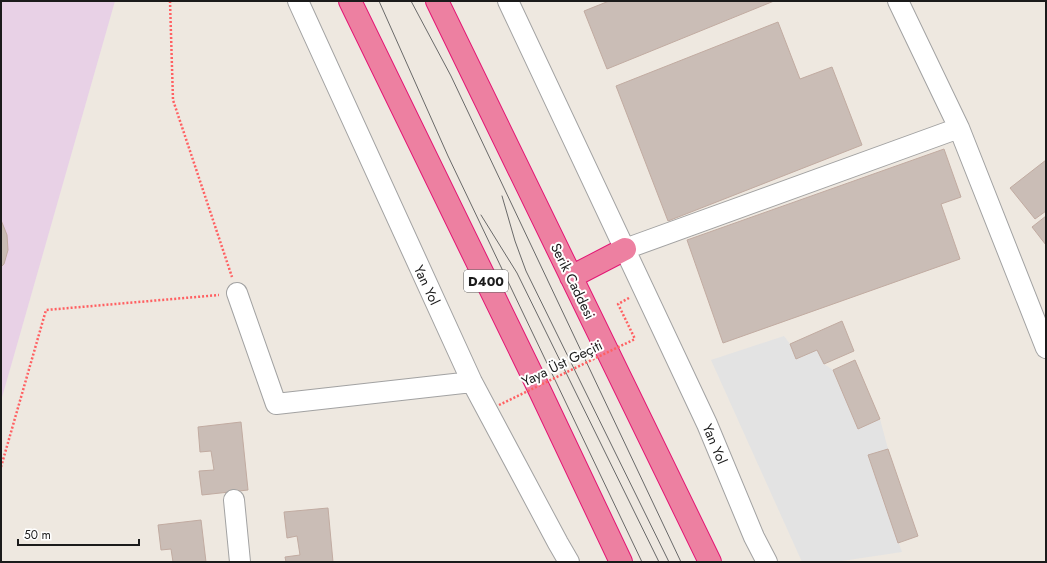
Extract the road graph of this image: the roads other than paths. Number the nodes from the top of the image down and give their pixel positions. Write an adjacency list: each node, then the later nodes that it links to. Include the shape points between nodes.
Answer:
1 (298, 1): 11 (street, Yan Yol)
2 (350, 1): 15 (highway, D400)
3 (437, 1): 8 (highway, Serik Caddesi)
4 (508, 1): 7 (street, Yan Yol)
5 (898, 1): 6 (street)
6 (959, 128): 7 (street); 10 (street)
7 (626, 249): 8 (highway); 17 (street, Yan Yol)
8 (571, 277): 16 (highway, Serik Caddesi)
9 (237, 293): 11 (street, via 276,404)
10 (1046, 348)
11 (472, 382): 14 (street, Yan Yol)
12 (234, 500): 13 (street)
13 (240, 562)
14 (569, 562)
15 (621, 562)
16 (710, 562)
17 (767, 562)

